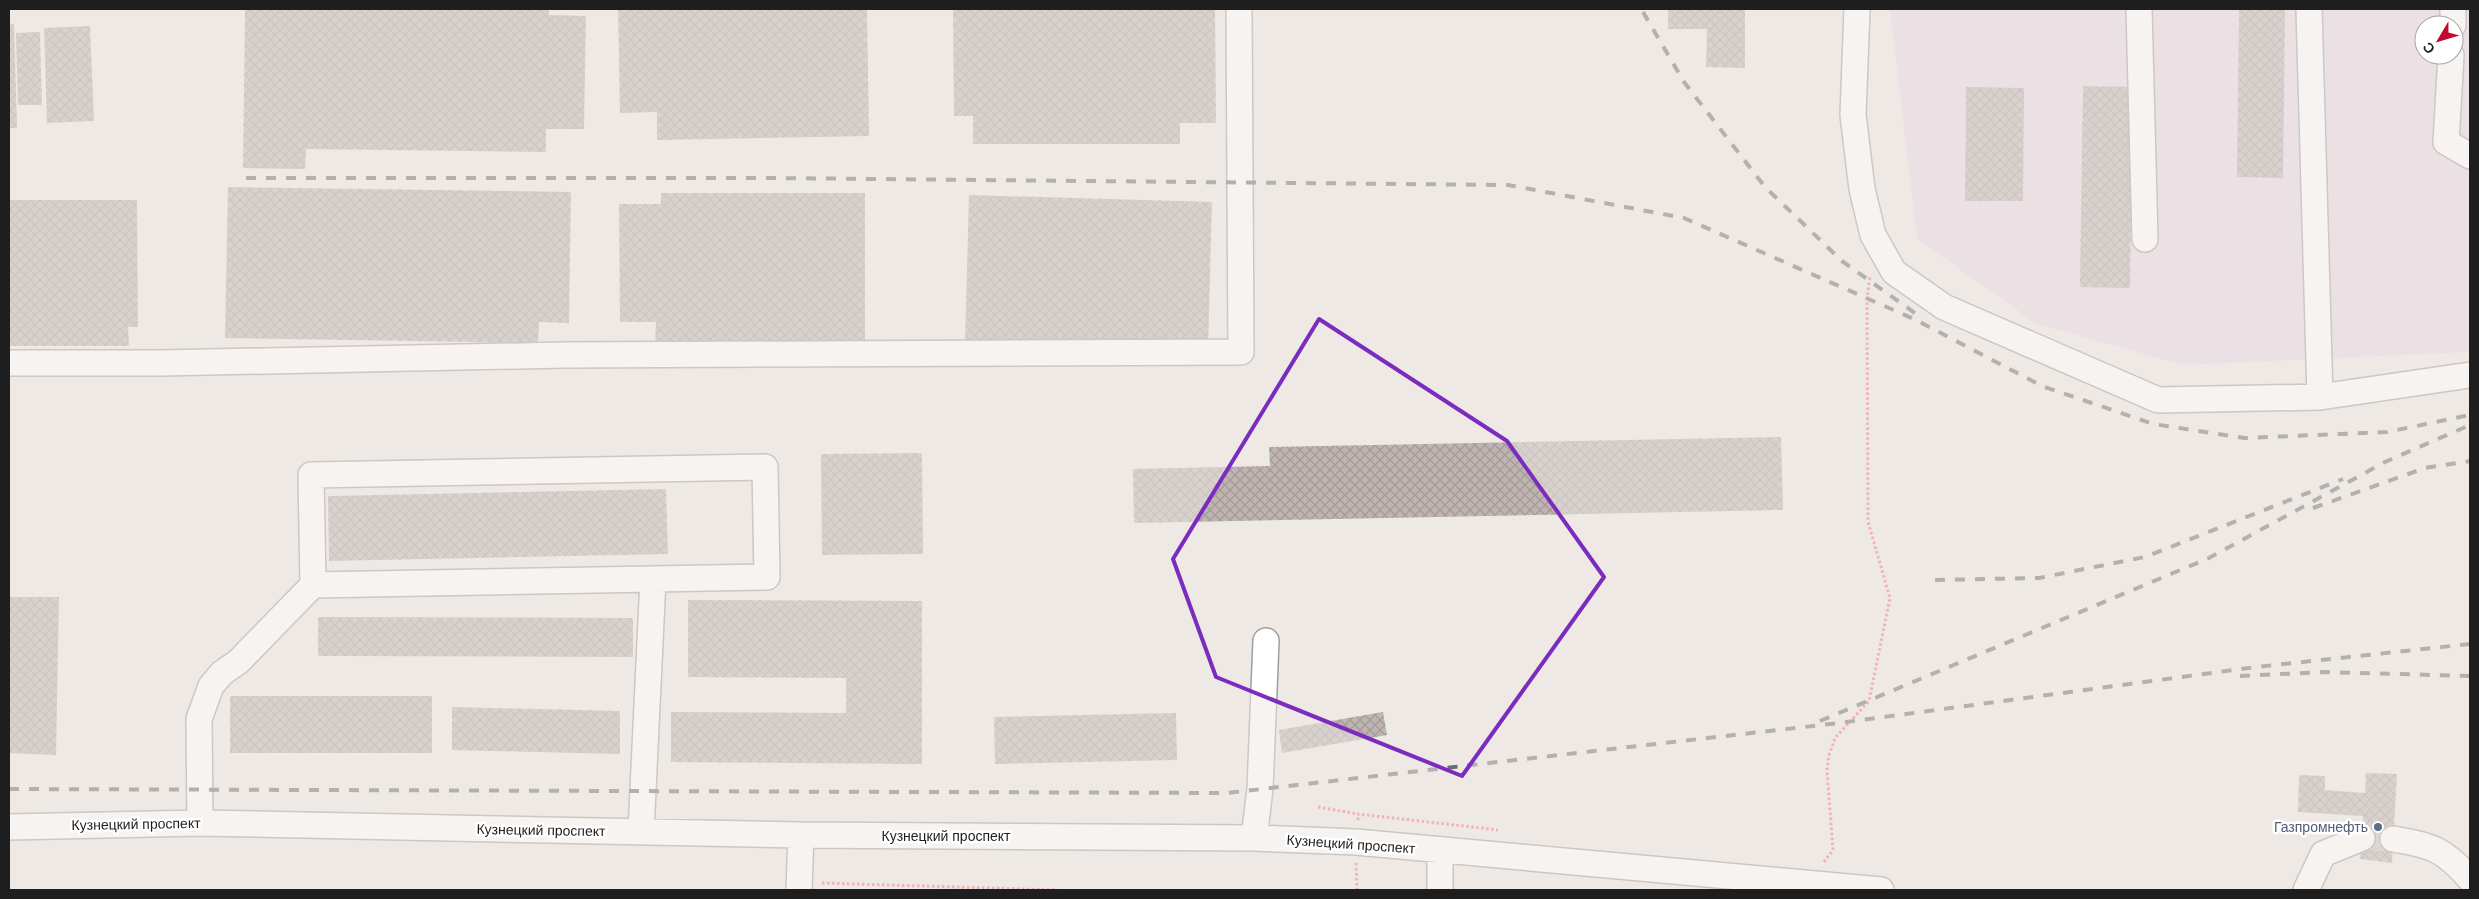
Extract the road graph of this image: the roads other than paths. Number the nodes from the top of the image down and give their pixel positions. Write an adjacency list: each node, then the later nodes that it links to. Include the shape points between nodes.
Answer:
1 (1239, 9): 8 (street, via 1242,352 565,355)
2 (1857, 9): 10 (street, via 1853,116 1862,189 1873,235 1894,272 1944,307 2158,400)
3 (2139, 9): 7 (street)
4 (2309, 9): 10 (street)
5 (2450, 65): 6 (street, via 2446,142)
6 (2470, 156)
7 (2145, 239)
8 (9, 363)
9 (2470, 375): 10 (street)
10 (2320, 397)
11 (653, 579): 12 (street); 12 (street, via 767,577 765,467 311,475); 16 (street)
12 (313, 585): 14 (street, via 211,686 199,718)
13 (1266, 641): 18 (street, via 1260,789)
14 (200, 823): 15 (street, Кузнецкий проспект); 16 (street, Кузнецкий проспект)
15 (9, 827)
16 (641, 832): 17 (street, Кузнецкий проспект)
17 (801, 835): 18 (street, Кузнецкий проспект); 23 (street)
18 (1254, 838): 21 (street, Кузнецкий проспект, via 1356,842)
19 (2362, 838): 26 (street, via 2323,854)
20 (2393, 839): 22 (street, via 2426,844 2453,859)
21 (1440, 850): 24 (street); 25 (street, Кузнецкий проспект)
22 (2470, 879)
23 (800, 886)
24 (1440, 890)
25 (1881, 890)
26 (2306, 890)

